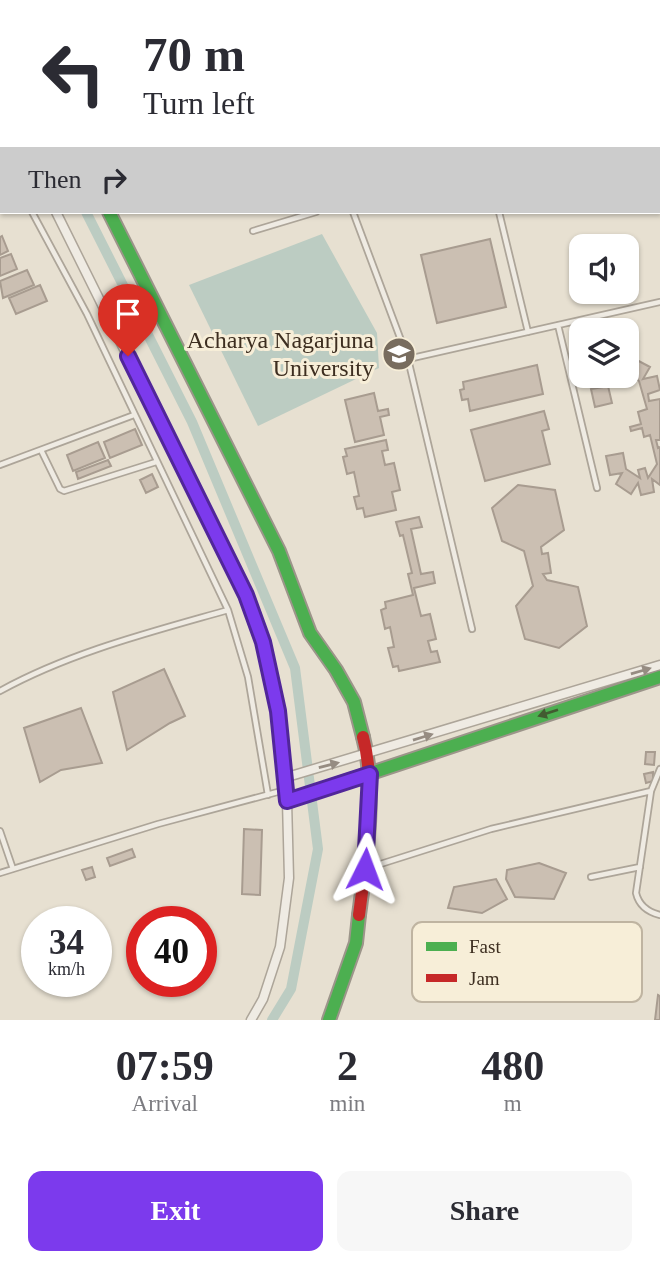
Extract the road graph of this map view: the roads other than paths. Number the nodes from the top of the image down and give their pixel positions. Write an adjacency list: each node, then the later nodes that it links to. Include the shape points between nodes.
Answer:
1 (33, 214): 12 (lane)
2 (57, 214): 25 (street, via 246,595 275,697)
3 (110, 214): 22 (street, via 279,551 310,633 349,691)
4 (309, 214): 7 (lane)
5 (354, 214): 11 (lane)
6 (499, 214): 10 (lane)
7 (253, 231)
8 (660, 302): 9 (lane)
9 (558, 325): 10 (lane); 16 (lane)
10 (528, 332): 11 (lane)
11 (408, 359): 18 (lane)
12 (134, 415): 13 (lane); 14 (lane)
13 (41, 450): 14 (lane, via 64,491); 15 (lane)
14 (156, 462): 17 (lane)
15 (0, 465)
16 (597, 488)
17 (228, 610): 21 (lane, via 98,649); 27 (lane, via 248,677)
18 (472, 629)
19 (660, 665): 22 (street, one-way to 19)
20 (660, 677): 24 (street, one-way to 24)
21 (0, 691)
22 (363, 756): 24 (street); 25 (street, one-way to 22)
23 (660, 769): 26 (lane)
24 (366, 775): 28 (street, via 300,796); 32 (street)
25 (284, 778): 28 (street)
26 (651, 791): 30 (lane); 32 (lane, via 491,829)
27 (268, 795): 28 (lane); 31 (lane)
28 (286, 795): 36 (street, via 289,878 280,947)
29 (0, 831): 31 (lane)
30 (640, 867): 34 (lane); 35 (lane, via 637,897 645,908)
31 (13, 869): 33 (lane)
32 (365, 869): 37 (street, via 356,943)
33 (0, 873)
34 (592, 877)
35 (660, 915)
36 (251, 1020)
37 (329, 1020)

